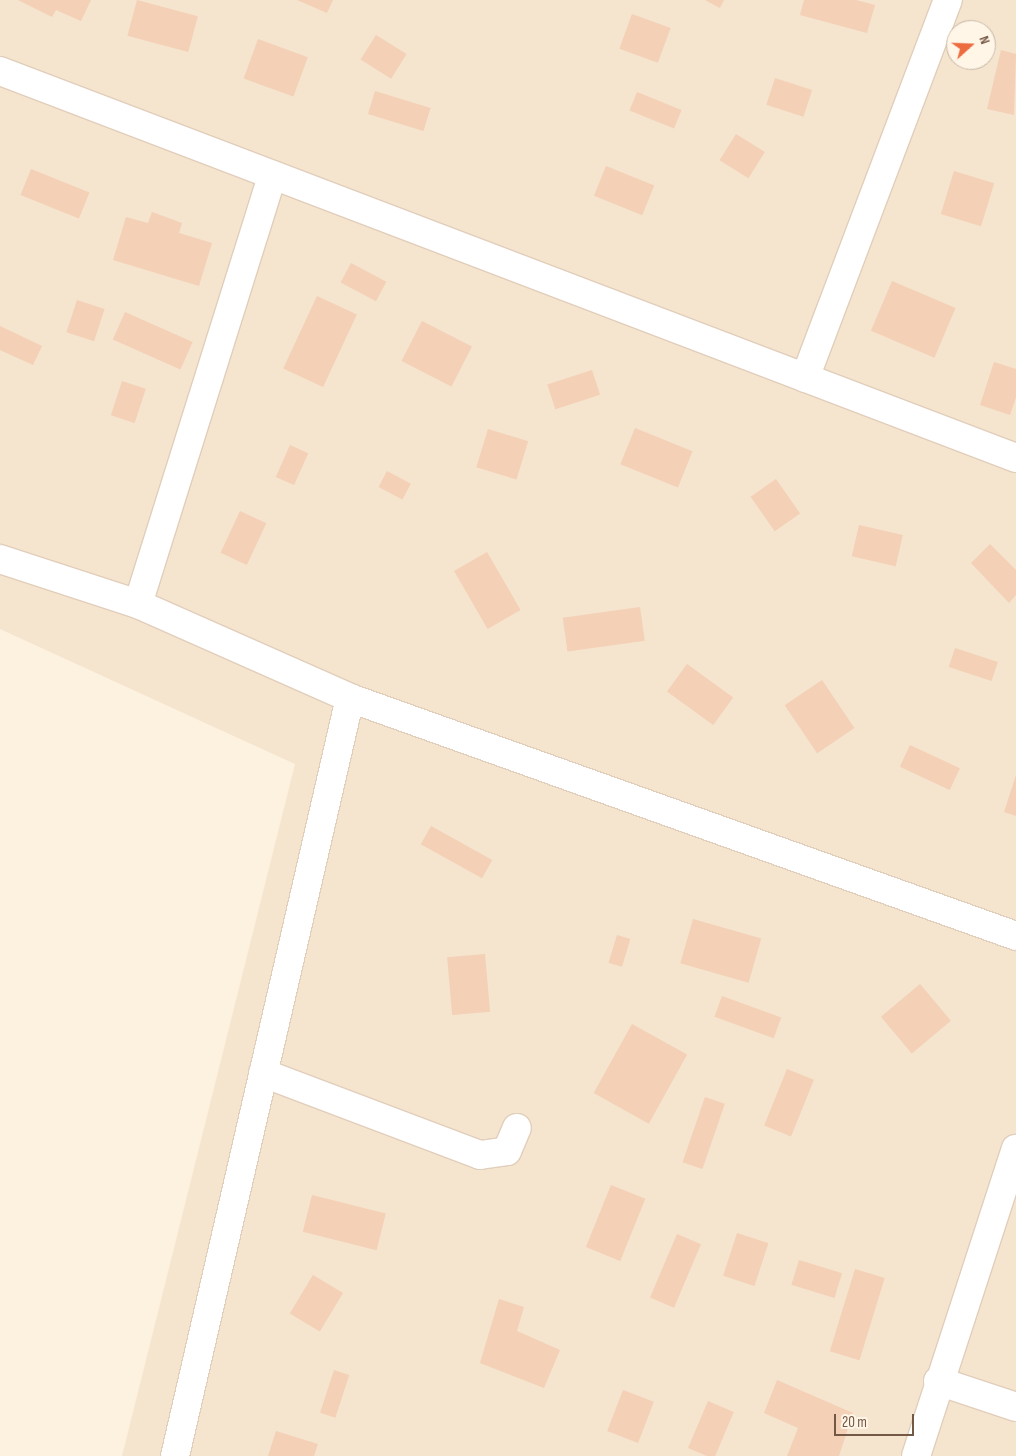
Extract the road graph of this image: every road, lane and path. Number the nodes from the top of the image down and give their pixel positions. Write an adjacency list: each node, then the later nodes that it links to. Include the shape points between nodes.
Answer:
1 (948, 0): 4 (street)
2 (0, 71): 3 (street)
3 (272, 176): 4 (street); 7 (street)
4 (805, 378): 5 (street)
5 (1016, 458)
6 (0, 559): 7 (street)
7 (138, 604): 8 (street)
8 (350, 698): 9 (street); 10 (street)
9 (1016, 936)
10 (263, 1073): 11 (street, via 480,1155 507,1151); 15 (street)
11 (517, 1128)
12 (1016, 1149): 13 (street)
13 (938, 1381): 14 (street); 16 (street)
14 (1016, 1407)
15 (175, 1456)
16 (916, 1456)

